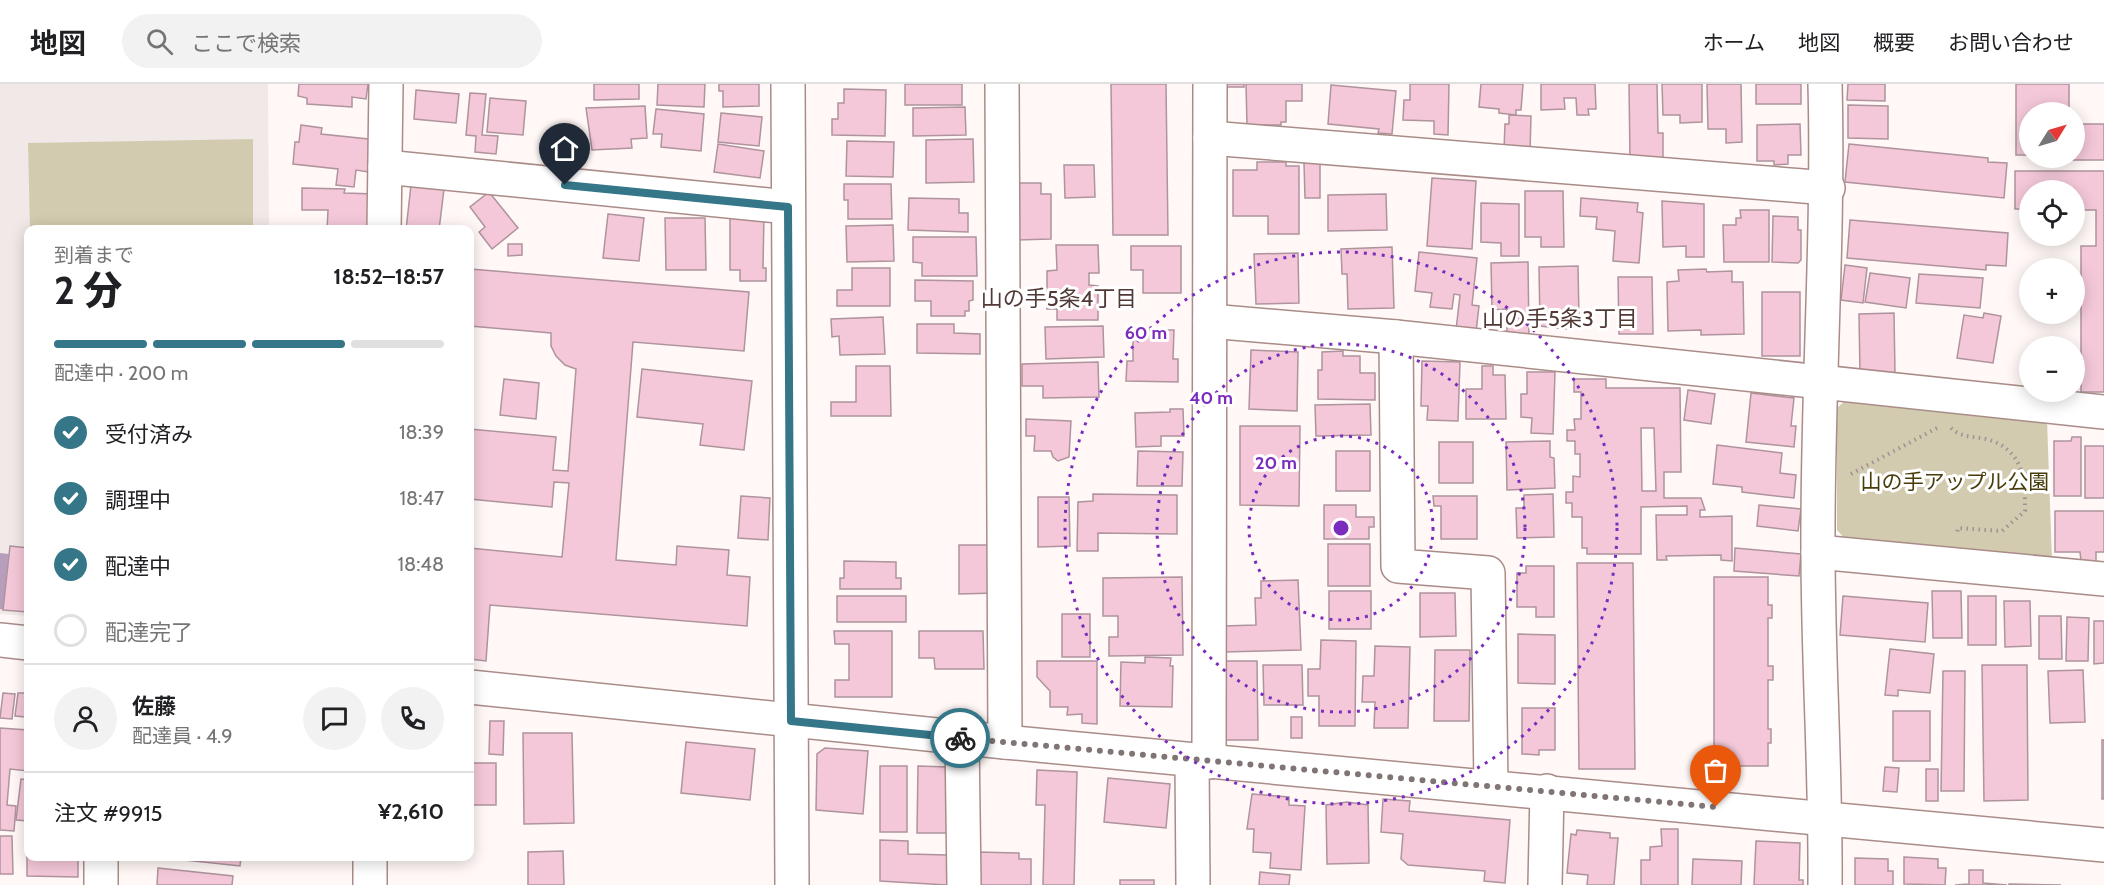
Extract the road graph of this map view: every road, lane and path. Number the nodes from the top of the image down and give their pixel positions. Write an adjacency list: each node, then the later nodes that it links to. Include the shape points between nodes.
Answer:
1 (386, 84): 7 (street)
2 (788, 84): 9 (street)
3 (1002, 84): 24 (street)
4 (1210, 84): 6 (street)
5 (1825, 84): 8 (street)
6 (1210, 138): 8 (street); 11 (street)
7 (385, 167): 9 (street); 10 (street)
8 (1828, 188): 13 (street)
9 (788, 207): 22 (street)
10 (384, 225)
11 (1210, 321): 12 (street); 25 (street)
12 (1396, 337): 13 (street); 26 (street, via 1398,566 1488,573)
13 (1819, 382): 14 (street); 15 (street)
14 (2104, 412)
15 (1818, 478): 16 (street); 17 (path, via 1845,477 1947,423 1959,435 1989,440 2006,450 2014,456 2025,477 2025,512 2002,531 1958,528)
16 (1818, 552): 17 (street); 28 (street)
17 (1953, 565): 18 (street)
18 (2104, 579)
19 (0, 640): 20 (street)
20 (24, 643)
21 (474, 687): 22 (street)
22 (791, 721): 23 (street); 34 (street)
23 (962, 738): 24 (street); 35 (street)
24 (1005, 742): 25 (street)
25 (1200, 761): 26 (street); 36 (street)
26 (1491, 786): 27 (street)
27 (1547, 791): 28 (street); 37 (street)
28 (1826, 818): 29 (street); 38 (street)
29 (2104, 845)
30 (101, 861): 32 (street)
31 (370, 861): 33 (street)
32 (101, 885)
33 (370, 885)
34 (792, 885)
35 (964, 885)
36 (1193, 885)
37 (1545, 885)
38 (1825, 885)

